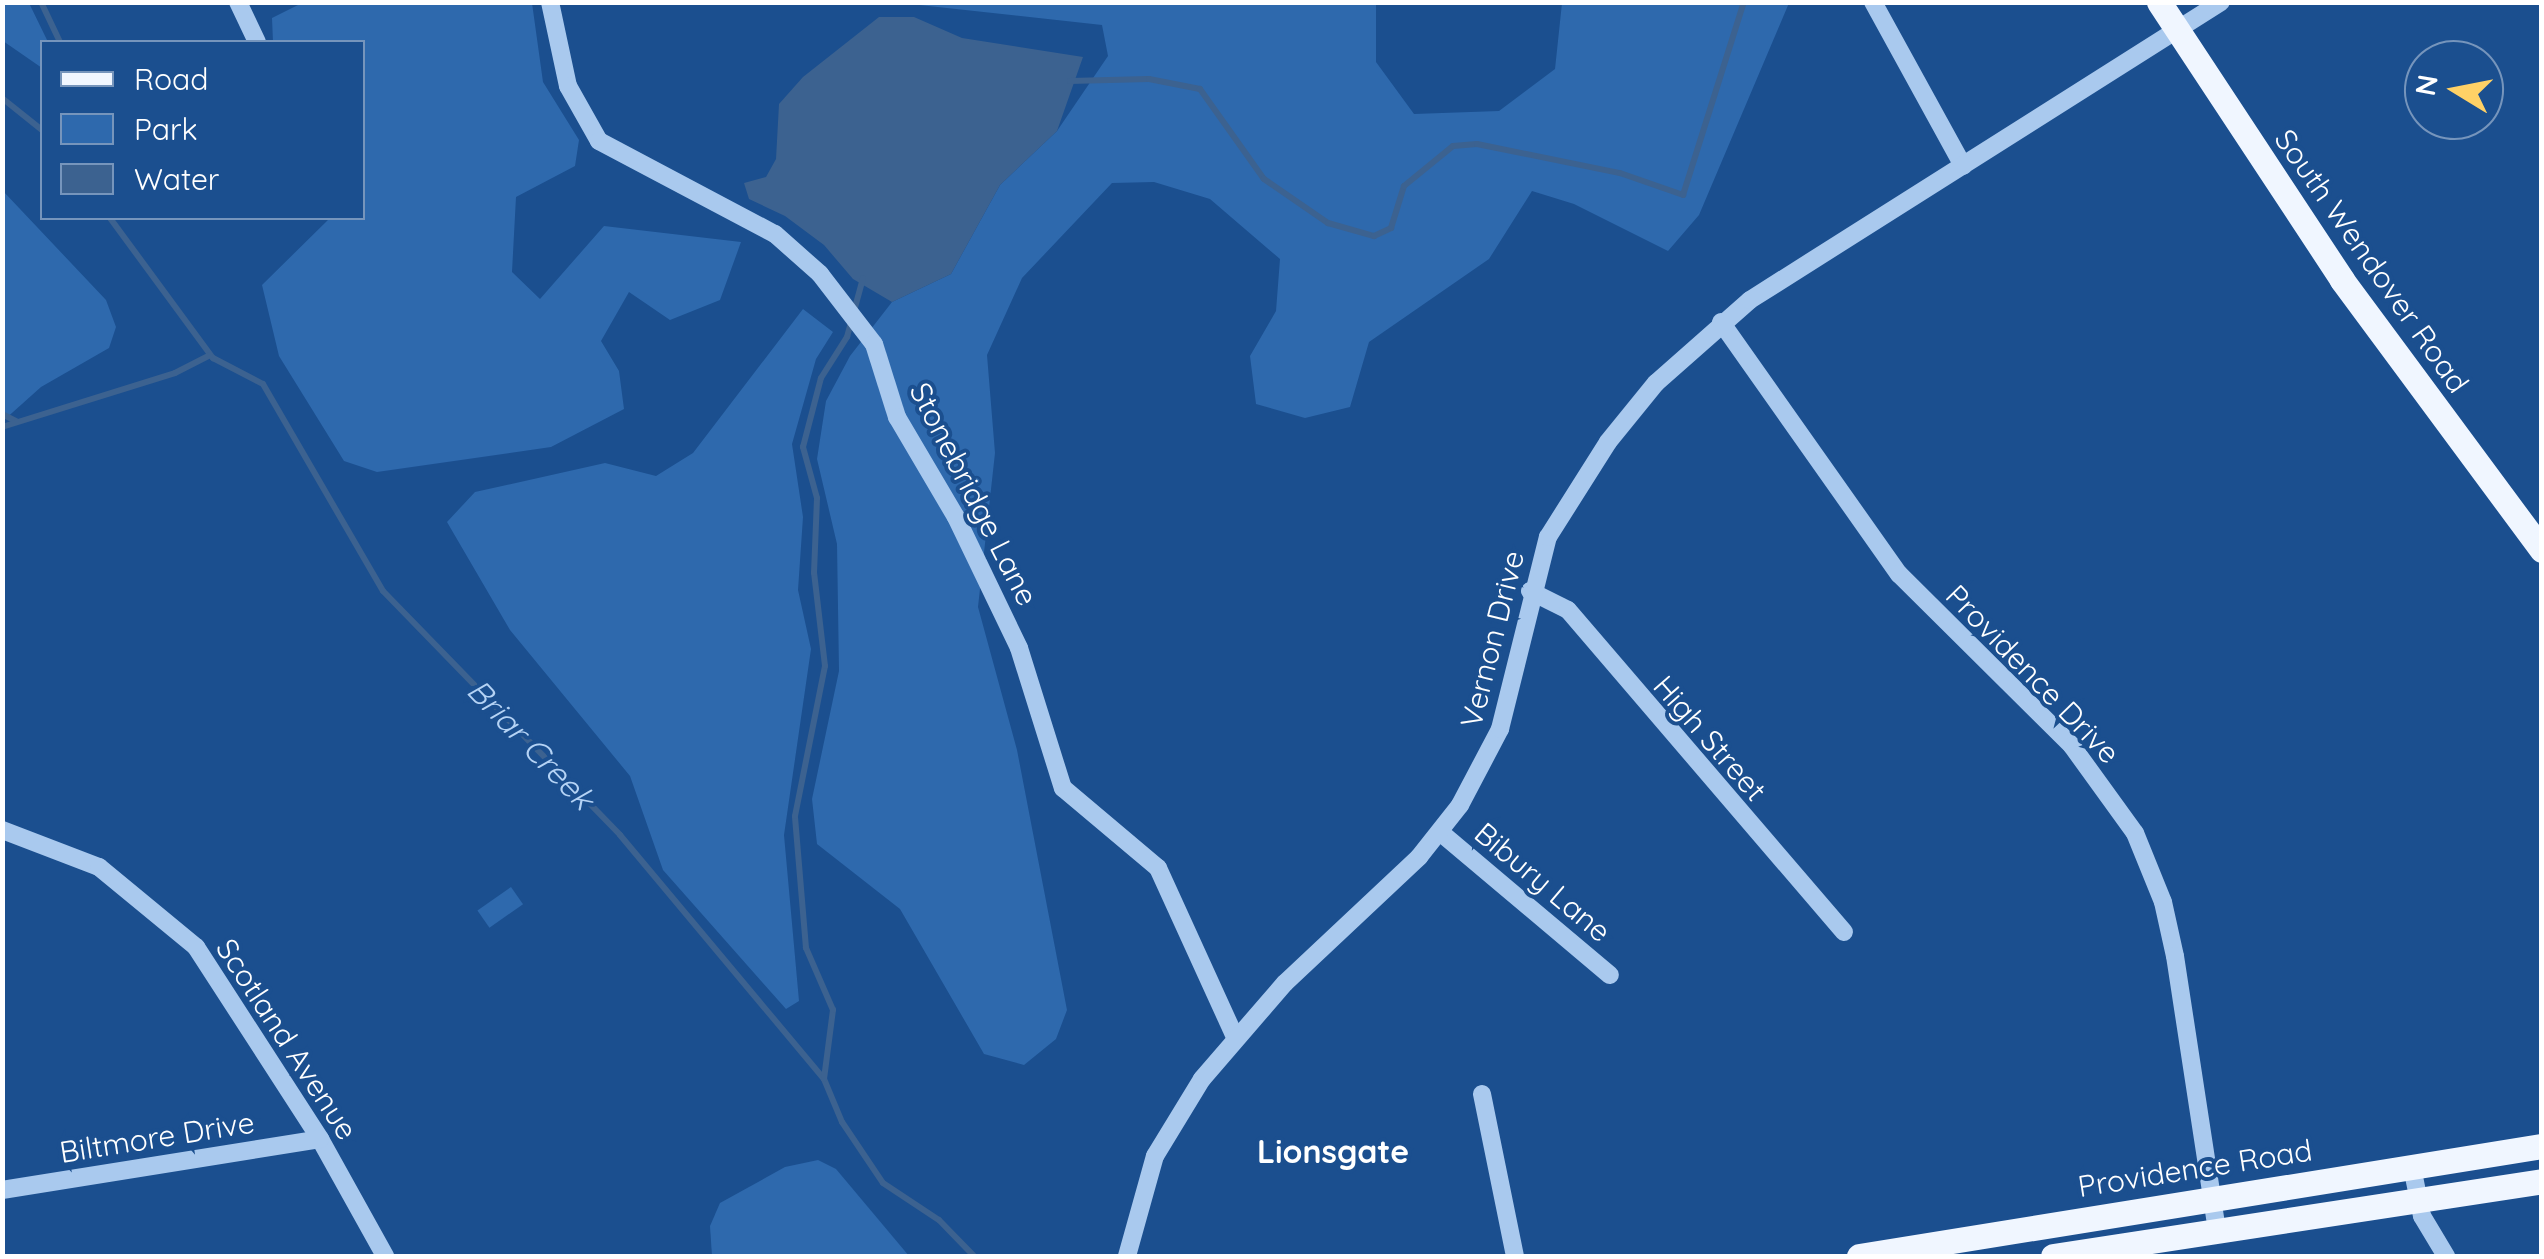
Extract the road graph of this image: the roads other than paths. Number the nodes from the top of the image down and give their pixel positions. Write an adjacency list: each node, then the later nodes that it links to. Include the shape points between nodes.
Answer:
1 (238, 2): 7 (street)
2 (550, 2): 16 (street, Stonebridge Lane, via 568,86 599,141 775,234 868,337 897,417 1008,622 1063,788 1158,868)
3 (1873, 2): 8 (street)
4 (2159, 2): 6 (main road, South Wendover Road)
5 (2222, 2): 6 (street, Vernon Drive)
6 (2178, 31): 8 (street, Vernon Drive); 10 (main road, South Wendover Road, via 2342,280)
7 (256, 40)
8 (1963, 166): 9 (street, Vernon Drive)
9 (1721, 322): 11 (street, Vernon Drive, via 1656,382 1608,442 1548,537); 23 (street, Providence Drive, via 1899,574 2072,746 2135,834 2176,956)
10 (2542, 550)
11 (1530, 590): 13 (street, Vernon Drive, via 1500,729); 14 (street, High Street, via 1568,610)
12 (2, 830): 18 (street, Scotland Avenue, via 99,867 196,947)
13 (1440, 832): 15 (street, Bibury Lane); 16 (street, Vernon Drive)
14 (1844, 932)
15 (1610, 975)
16 (1235, 1037): 27 (street, Vernon Drive, via 1164,1139 1139,1199)
17 (1482, 1094): 28 (street)
18 (320, 1138): 22 (street, Biltmore Drive); 26 (street, Scotland Avenue)
19 (2542, 1146): 20 (main road, Providence Road)
20 (2412, 1166): 23 (main road, Providence Road); 24 (street)
21 (2542, 1181): 24 (main road)
22 (2, 1190)
23 (2212, 1196): 25 (street, Providence Drive); 30 (main road, Providence Road)
24 (2418, 1202): 25 (main road); 32 (street)
25 (2217, 1231): 31 (main road)
26 (386, 1256)
27 (1127, 1256)
28 (1515, 1256)
29 (1859, 1256): 30 (main road, Providence Road)
30 (1867, 1256)
31 (2053, 1256)
32 (2446, 1256)

